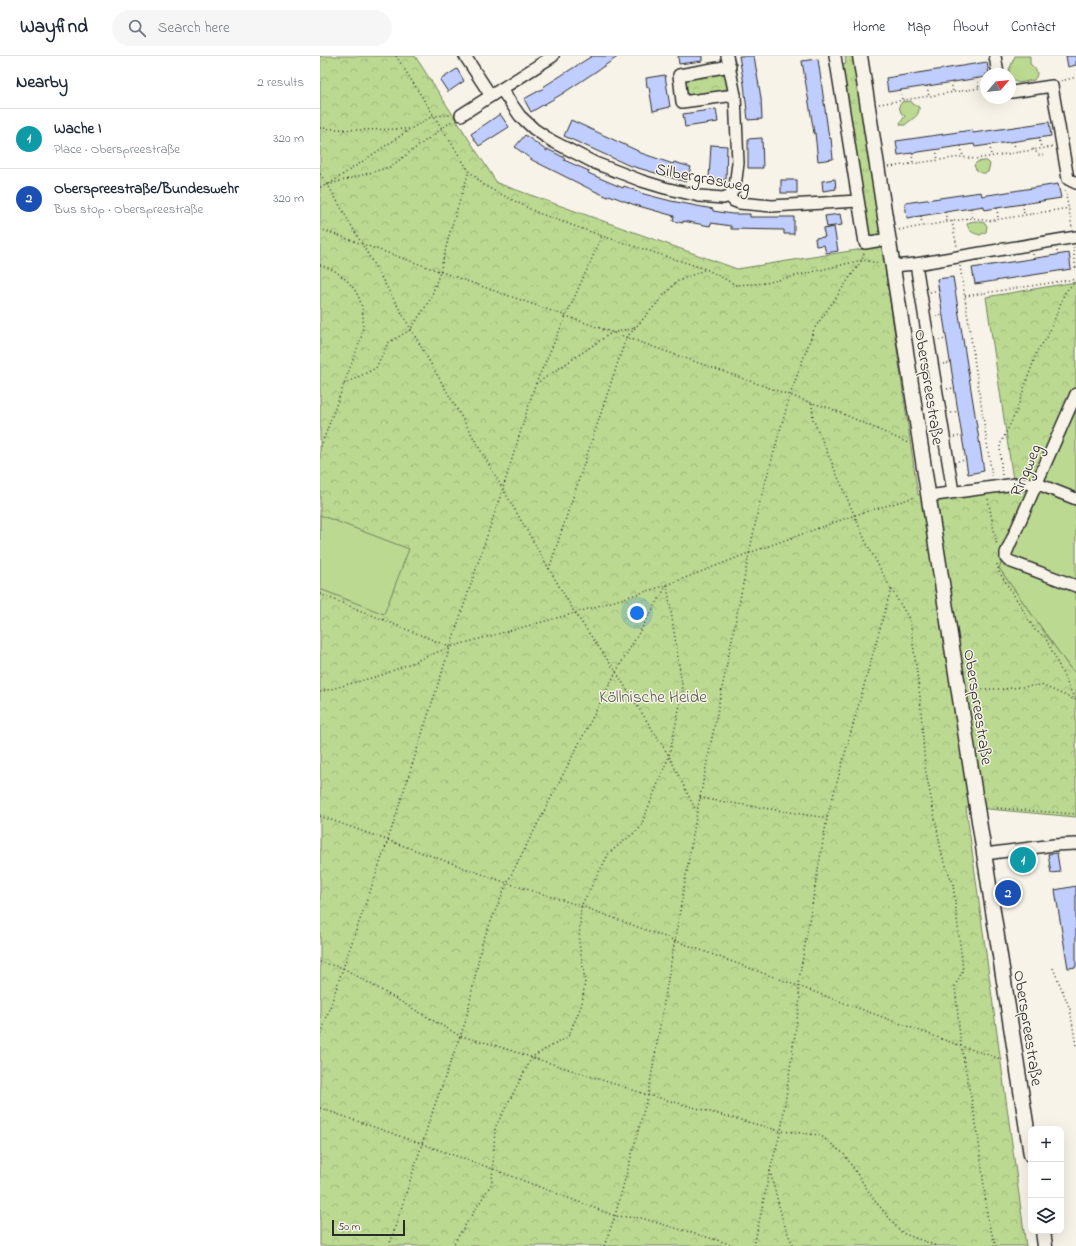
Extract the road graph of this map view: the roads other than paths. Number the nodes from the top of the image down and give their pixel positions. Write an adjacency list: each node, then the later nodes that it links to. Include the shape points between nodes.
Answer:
1 (465, 56): 11 (street)
2 (552, 56): 8 (street)
3 (835, 56): 15 (street)
4 (860, 56): 16 (main road, Oberspreestraße)
5 (995, 56): 7 (street)
6 (729, 61): 10 (street); 10 (street, via 678,75 682,102)
7 (997, 68)
8 (501, 89): 11 (street); 14 (street, Silbergrasweg, via 520,116 534,129 595,163 665,188 699,196)
9 (1016, 91): 13 (street, via 1052,86 1062,145)
10 (735, 95): 14 (street, via 737,171 736,187)
11 (491, 96): 12 (street)
12 (461, 115)
13 (1072, 181)
14 (729, 196): 15 (street, Silbergrasweg, via 739,203 772,206)
15 (858, 201): 16 (street, via 865,242)
16 (888, 235): 19 (main road, Oberspreestraße)
17 (1074, 240): 18 (street)
18 (916, 264): 19 (street); 23 (street)
19 (892, 266): 24 (main road, Oberspreestraße)
20 (1076, 394): 21 (street, Ringweg)
21 (1073, 410): 22 (street, Ringweg)
22 (1038, 484): 23 (street, via 1023,482); 25 (street); 26 (street, Ringweg, via 1001,560)
23 (953, 492): 24 (street)
24 (928, 496): 28 (main road, Oberspreestraße)
25 (1076, 499)
26 (1076, 586)
27 (1076, 844): 28 (street, via 1054,844)
28 (985, 854): 29 (main road, Oberspreestraße)
29 (1028, 1136)
30 (1043, 1234): 31 (main road)
31 (1045, 1246)

